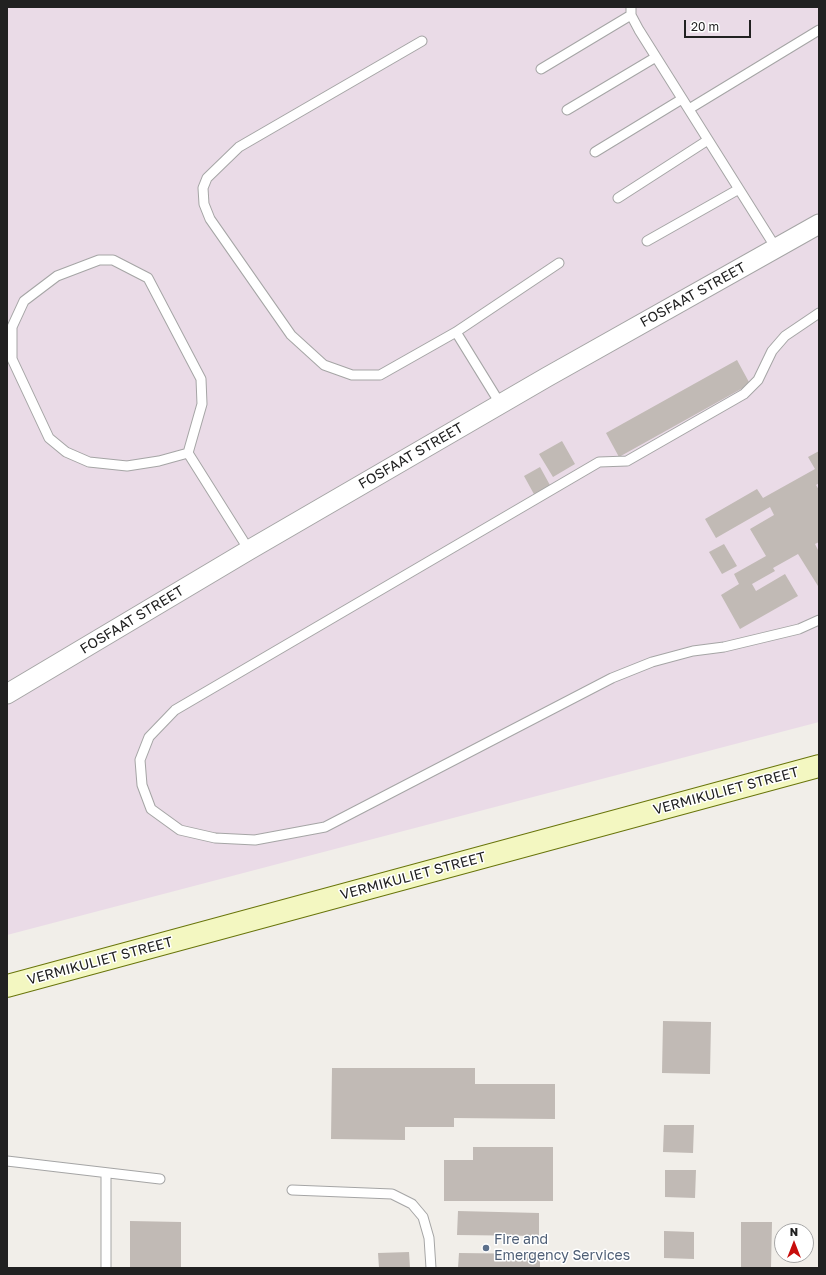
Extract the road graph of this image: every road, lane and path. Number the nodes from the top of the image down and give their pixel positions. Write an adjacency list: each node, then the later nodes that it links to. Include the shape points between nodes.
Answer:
1 (631, 11): 4 (lane); 5 (lane)
2 (819, 30): 7 (lane)
3 (422, 41): 18 (lane, via 239,147 207,178 203,188 204,204 210,219 291,335 324,365 352,375 380,375)
4 (656, 58): 6 (lane); 8 (lane)
5 (541, 69)
6 (682, 99): 7 (lane); 10 (lane)
7 (689, 109): 9 (lane)
8 (567, 110)
9 (708, 140): 11 (lane); 12 (lane)
10 (595, 152)
11 (739, 189): 14 (lane); 15 (lane)
12 (618, 198)
13 (819, 224): 15 (street, FOSFAAT STREET)
14 (647, 241)
15 (776, 248): 19 (street, FOSFAAT STREET)
16 (559, 263): 18 (lane)
17 (819, 313): 22 (lane, via 785,336 772,351 758,380 744,394 627,461 599,462 174,710 149,737 140,760 142,785 150,809 187,832 215,838 255,840 325,827 612,678 652,662 694,651 724,647 799,628)
18 (456, 332): 19 (lane)
19 (501, 405): 21 (street, FOSFAAT STREET)
20 (188, 453): 20 (lane, via 127,466 97,463 66,452 49,438 12,359 12,328 24,301 57,276 99,260 114,260 148,278 201,379 202,404); 21 (lane)
21 (249, 550): 23 (street, FOSFAAT STREET)
22 (819, 620)
23 (7, 694)
24 (819, 766): 25 (street, VERMIKULIET STREET)
25 (7, 986)
26 (7, 1161): 27 (lane)
27 (106, 1173): 28 (lane); 30 (lane)
28 (160, 1179)
29 (292, 1190): 31 (lane, via 392,1194 412,1204 422,1217 429,1238)
30 (106, 1268)
31 (431, 1268)

